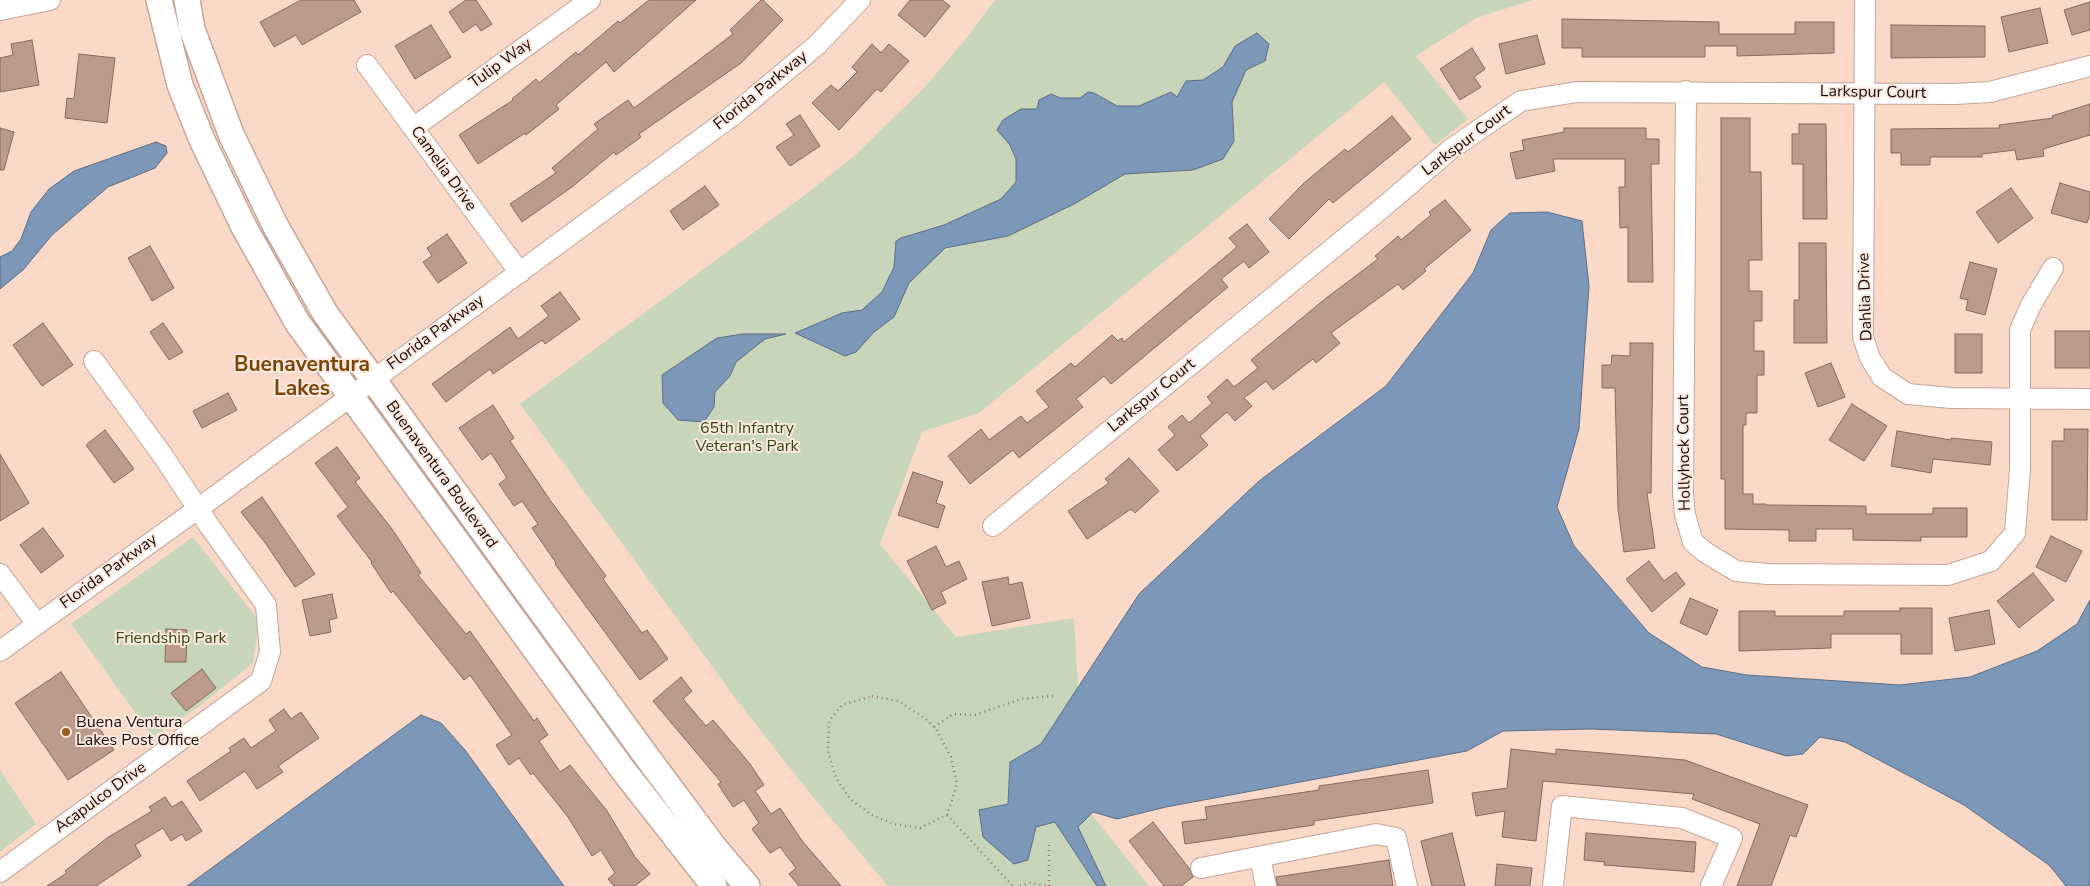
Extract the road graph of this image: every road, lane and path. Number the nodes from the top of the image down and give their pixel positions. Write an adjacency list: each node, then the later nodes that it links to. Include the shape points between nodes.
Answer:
1 (50, 0): 7 (street)
2 (159, 0): 17 (main road, Buenaventura Boulevard, via 180,85 202,140 244,227 297,322)
3 (187, 0): 16 (main road, Buenaventura Boulevard, via 192,29 230,134 275,225 325,313)
4 (590, 0): 12 (street, Tulip Way)
5 (860, 0): 14 (street, Florida Parkway, via 817,45 732,116)
6 (1865, 0): 11 (street, Dahlia Drive)
7 (5, 6)
8 (367, 65): 12 (street, Camelia Drive)
9 (2090, 66): 11 (street, Larkspur Court, via 1990,92)
10 (1686, 91): 11 (street, Larkspur Court); 18 (street, Hollyhock Court, via 1683,492 1685,515 1693,542 1736,571 1767,574 1948,575 1991,561 2015,533 2020,469); 21 (street, Larkspur Court, via 1577,92 1521,101 1451,149)
11 (1865, 93): 18 (street, Dahlia Drive, via 1864,338 1870,358 1882,377 1908,394)
12 (413, 128): 14 (street, Camelia Drive)
13 (2053, 268): 18 (street, Hollyhock Court, via 2020,330)
14 (520, 273): 16 (street, Florida Parkway)
15 (94, 361): 20 (street, Acapulco Drive)
16 (372, 380): 17 (street, Florida Parkway); 33 (main road, Buenaventura Boulevard, via 647,758)
17 (351, 396): 20 (street, Florida Parkway); 32 (main road, Buenaventura Boulevard, via 623,770)
18 (2019, 398): 19 (street, Dahlia Drive)
19 (2090, 399)
20 (199, 508): 23 (street, Florida Parkway); 31 (street, Acapulco Drive, via 266,605 270,652 261,681)
21 (993, 526)
22 (0, 574): 23 (street)
23 (36, 624): 24 (street, Florida Parkway)
24 (0, 651)
25 (1052, 696): 26 (path, via 1020,699 975,715 953,714)
26 (934, 727): 27 (path, via 951,758 957,784); 27 (path, via 898,701 872,696 842,705 830,721 828,753 836,778 851,800 872,816 920,828)
27 (947, 815): 34 (path)
28 (1049, 846): 36 (path)
29 (1260, 856): 30 (street); 37 (street); 38 (street, via 1376,834 1396,838)
30 (1201, 868)
31 (0, 872)
32 (714, 886)
33 (747, 886)
34 (1013, 886)
35 (1020, 886): 36 (path, via 1030,883)
36 (1050, 886)
37 (1266, 886)
38 (1407, 886)
39 (1553, 886): 40 (street, via 1562,806 1682,818 1732,838)
40 (1711, 886)

